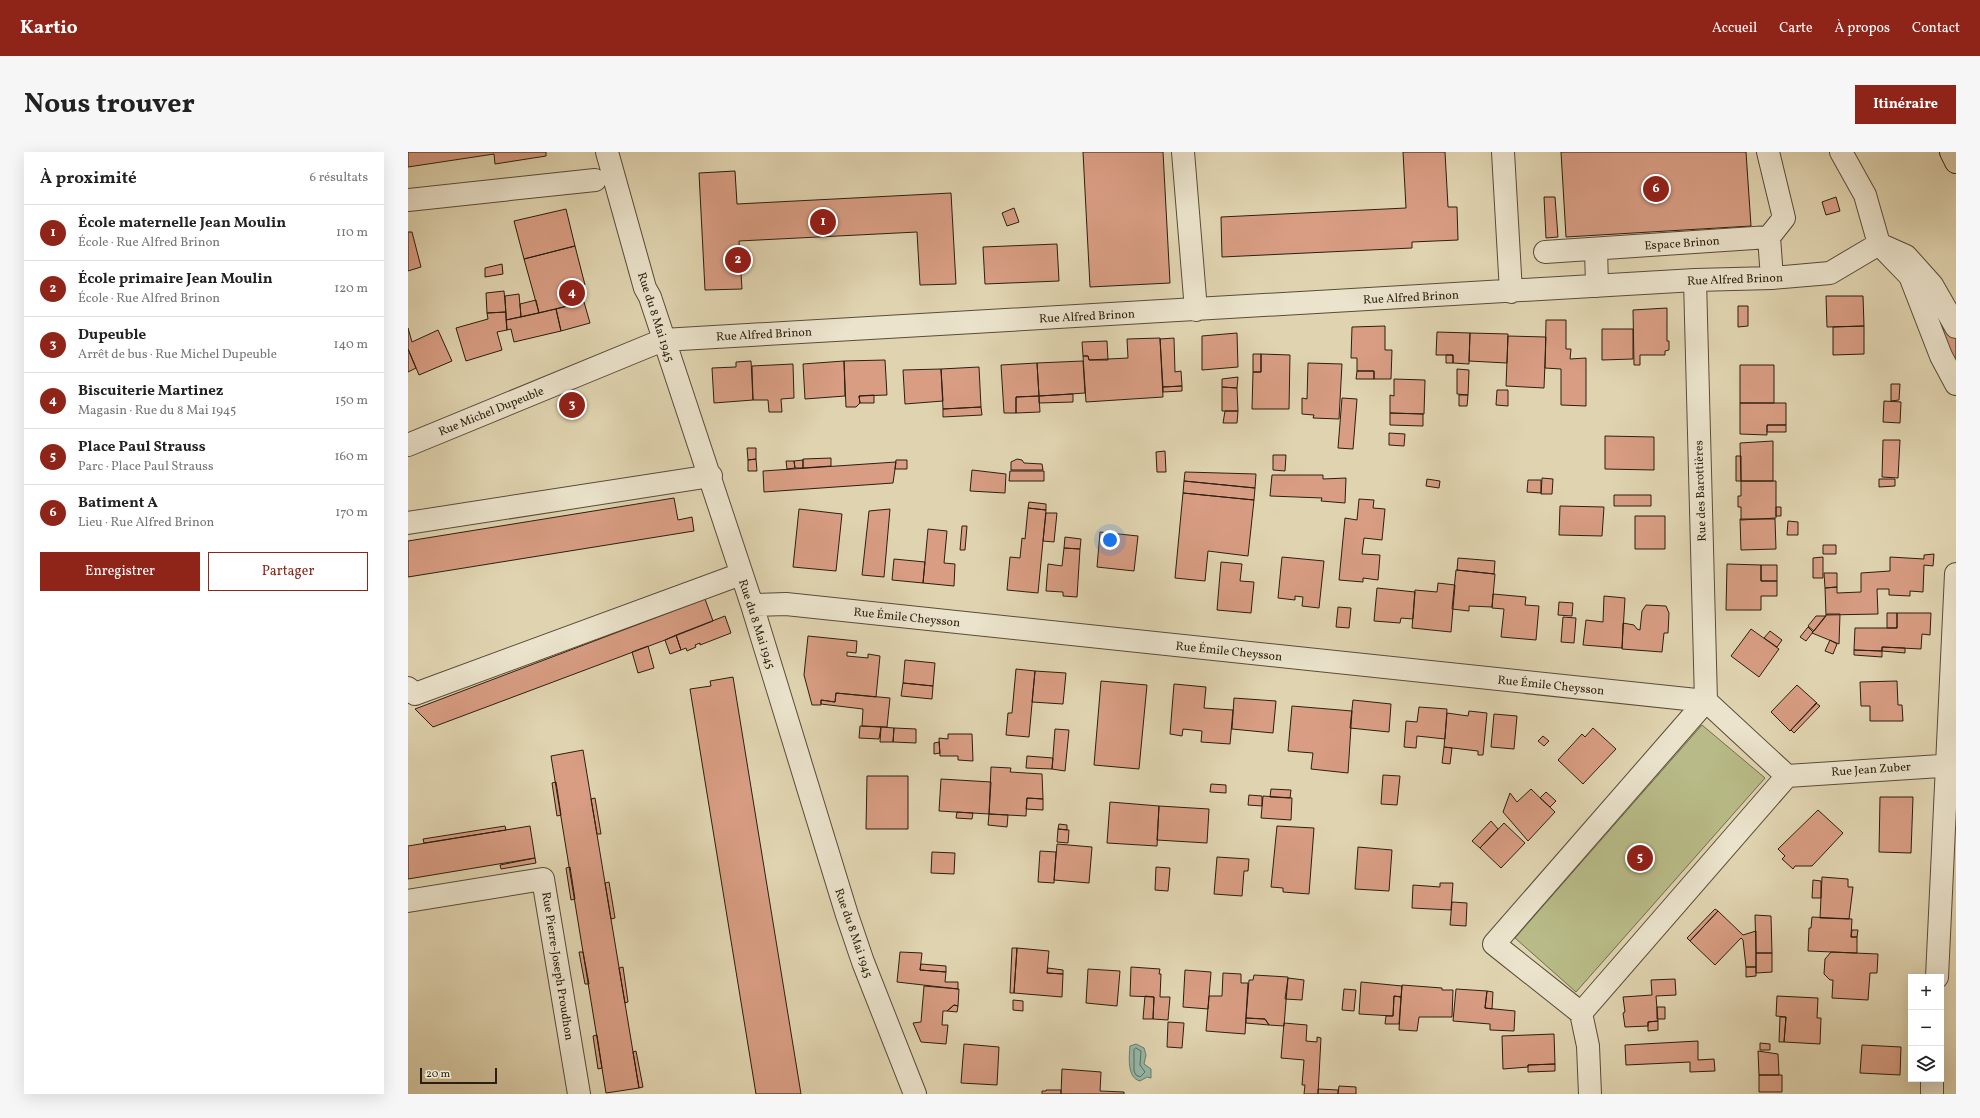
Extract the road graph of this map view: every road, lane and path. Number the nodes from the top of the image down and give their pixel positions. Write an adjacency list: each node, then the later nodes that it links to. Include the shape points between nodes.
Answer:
1 (608, 152): 20 (street, Rue du 8 Mai 1945, via 645,288)
2 (1183, 152): 18 (street)
3 (1503, 152): 17 (street)
4 (1768, 152): 10 (street, via 1784,218)
5 (1841, 152): 11 (street, via 1865,195)
6 (1951, 152): 7 (highway)
7 (1956, 162)
8 (595, 180): 9 (street)
9 (408, 200)
10 (1769, 238): 12 (street, Espace Brinon); 14 (street)
11 (1879, 244): 14 (street, Rue Alfred Brinon, via 1830,273); 19 (street, via 1906,256 1932,284); 21 (street, via 1910,276 1941,356)
12 (1596, 249): 13 (street, Espace Brinon); 16 (street)
13 (1545, 252)
14 (1772, 278): 15 (street, Rue Alfred Brinon)
15 (1695, 280): 16 (street, Rue Alfred Brinon); 29 (street, Rue des Barottières)
16 (1597, 286): 17 (street, Rue Alfred Brinon)
17 (1511, 292): 18 (street, Rue Alfred Brinon)
18 (1196, 310): 20 (street, Rue Alfred Brinon)
19 (1956, 327)
20 (663, 340): 22 (street, Rue Michel Dupeuble); 23 (street, Rue du 8 Mai 1945)
21 (1956, 384)
22 (408, 445)
23 (710, 476): 24 (street); 25 (street, Rue du 8 Mai 1945)
24 (408, 523)
25 (741, 574): 27 (street, Rue du 8 Mai 1945); 28 (street, via 415,694)
26 (1956, 574): 30 (street)
27 (752, 606): 29 (street, Rue Émile Cheysson, via 786,604); 37 (street, Rue du 8 Mai 1945, via 854,936)
28 (408, 688)
29 (1706, 701): 31 (street); 34 (street, via 1494,944)
30 (1951, 764): 31 (street, Rue Jean Zuber); 33 (street)
31 (1787, 776): 34 (street)
32 (408, 901): 36 (street, Rue Pierre-Joseph Proudhon, via 544,879)
33 (1937, 974)
34 (1581, 1013): 38 (street, via 1588,1046)
35 (1932, 1082): 39 (street)
36 (580, 1094)
37 (915, 1094)
38 (1590, 1094)
39 (1932, 1094)

